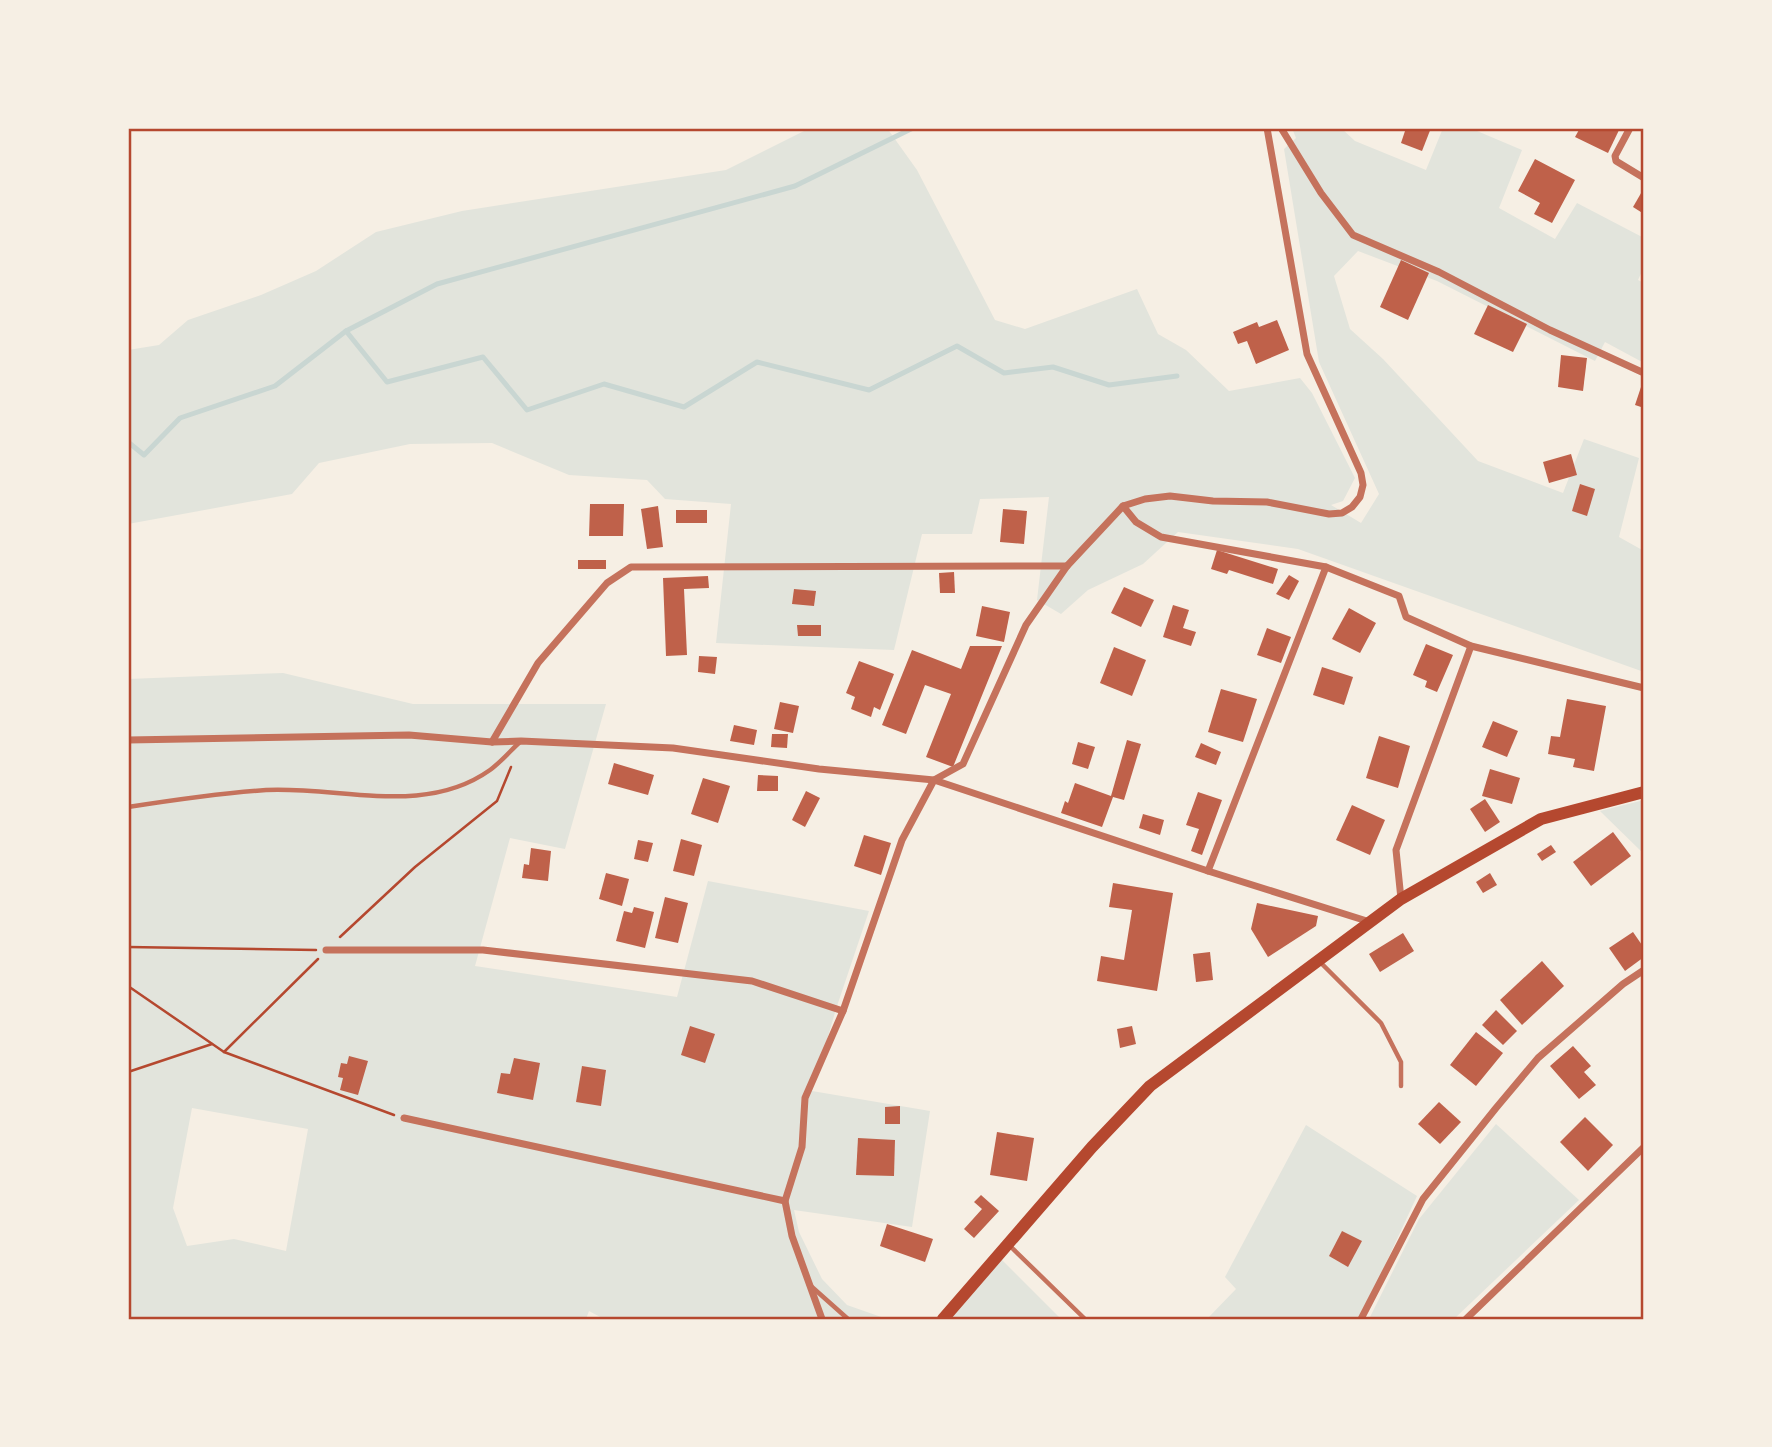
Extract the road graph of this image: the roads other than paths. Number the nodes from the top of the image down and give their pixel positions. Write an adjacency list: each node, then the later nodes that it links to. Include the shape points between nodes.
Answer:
1 (1267, 128): 6 (street, via 1307,354 1361,473 1360,497 1342,513 1329,514 1267,502 1170,496)
2 (1281, 128): 5 (street, via 1353,235)
3 (1629, 128): 4 (street, via 1616,162)
4 (1644, 178)
5 (1644, 373)
6 (1123, 506): 7 (street); 8 (street, via 1136,522 1161,537)
7 (1067, 566): 13 (street, via 631,567 607,583 538,663); 14 (street, via 1026,625 963,764)
8 (1326, 567): 9 (street, via 1399,596 1406,617); 17 (street)
9 (1471, 646): 10 (street); 18 (street, via 1396,849)
10 (1644, 688)
11 (128, 740): 13 (street, via 409,735)
12 (522, 741): 13 (street); 14 (street, via 673,748); 16 (lane, via 490,770 432,795 267,790)
13 (492, 742)
14 (934, 780): 17 (street); 23 (street, via 902,840)
15 (1644, 792): 18 (main road, via 1541,819)
16 (128, 807)
17 (1208, 871): 19 (street)
18 (1401, 899): 19 (main road)
19 (1371, 922): 21 (main road)
20 (326, 950): 23 (street, via 483,950 752,981)
21 (1318, 961): 24 (lane, via 1381,1023 1402,1062); 28 (main road, via 1150,1086)
22 (1644, 970): 34 (street, via 1538,1058 1496,1108 1423,1199)
23 (843, 1011): 27 (street, via 804,1098 802,1147)
24 (1401, 1086)
25 (404, 1118): 27 (street)
26 (1644, 1147): 35 (street)
27 (785, 1201): 29 (street)
28 (1009, 1245): 32 (main road); 33 (lane)
29 (810, 1285): 30 (street); 31 (lane)
30 (822, 1319)
31 (848, 1319)
32 (943, 1319)
33 (1085, 1319)
34 (1361, 1319)
35 (1466, 1319)

